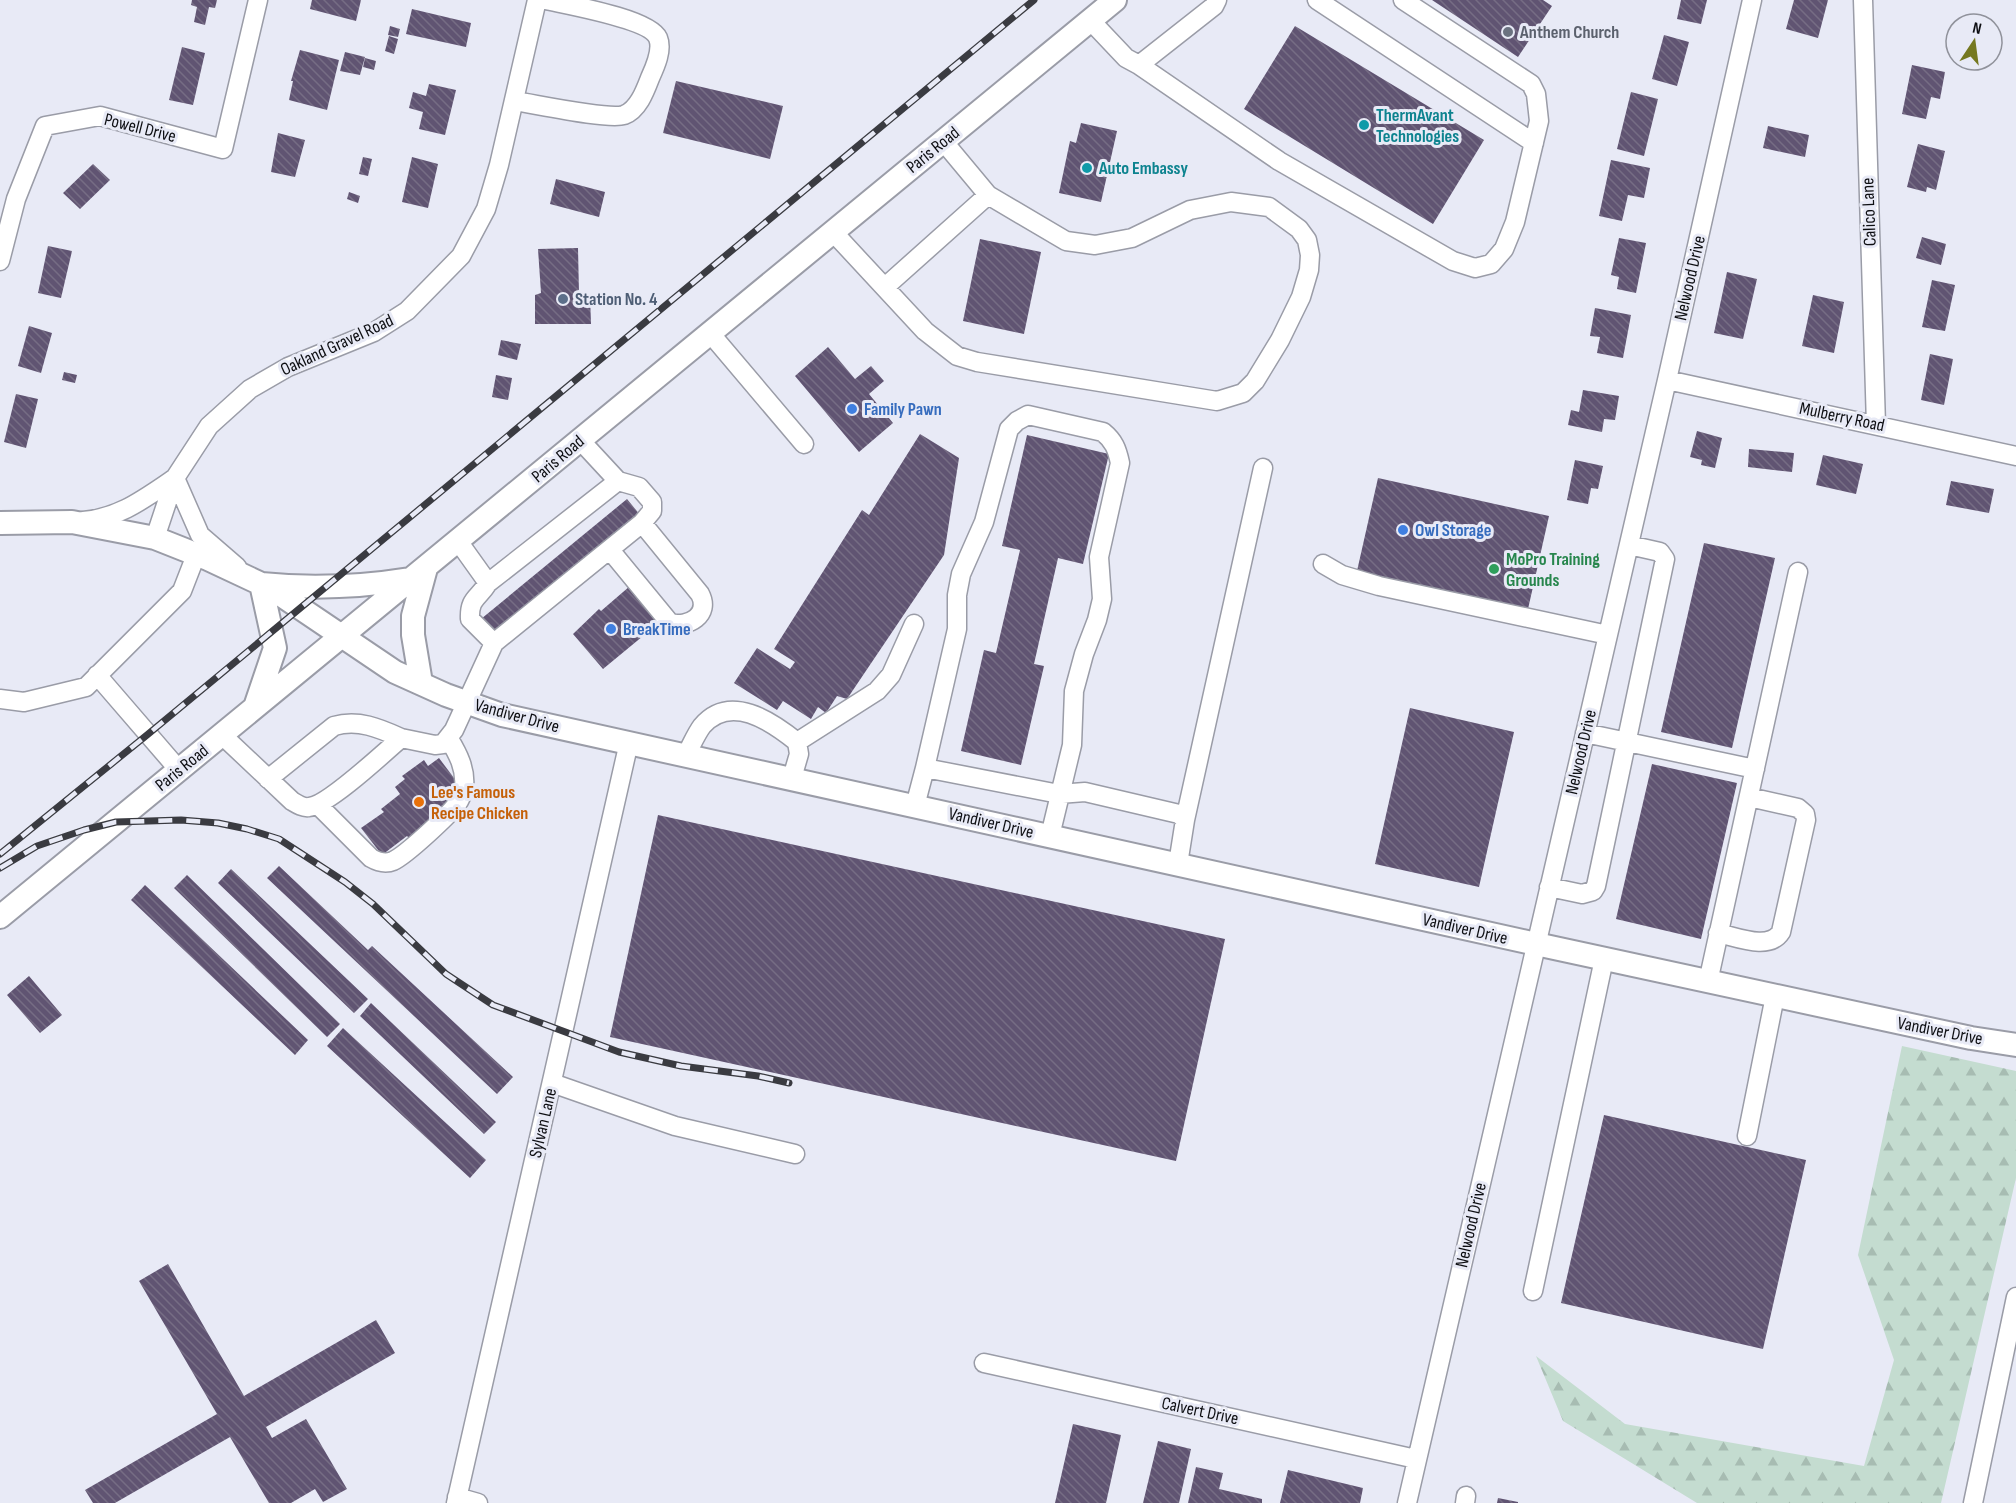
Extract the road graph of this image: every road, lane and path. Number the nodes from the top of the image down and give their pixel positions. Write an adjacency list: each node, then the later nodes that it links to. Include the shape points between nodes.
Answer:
1 (258, 0): 17 (street, Powell Drive, via 223,149 100,116 45,126 16,199)
2 (537, 0): 12 (street, Oakland Gravel Road)
3 (546, 0): 12 (street, via 648,28 658,37 654,69 634,108 623,115 606,116)
4 (1115, 0): 10 (main road, Paris Road)
5 (1217, 0): 11 (street)
6 (1317, 0): 14 (street)
7 (1402, 0): 14 (street, via 1531,84 1539,121)
8 (1752, 0): 20 (street, Nelwood Drive)
9 (1863, 0): 21 (street, Calico Lane)
10 (1090, 20): 11 (street); 13 (main road, Paris Road)
11 (1139, 65): 14 (street, via 1279,161 1453,261 1475,268 1491,264 1504,249 1515,222)
12 (514, 100): 26 (street, Oakland Gravel Road, via 486,209 461,256 407,311 374,332 288,367 250,390 209,426)
13 (943, 141): 15 (street); 16 (main road, Paris Road)
14 (1534, 143)
15 (988, 195): 18 (street); 18 (street, via 1066,241 1095,245 1132,238 1190,210 1231,202 1269,207 1299,229 1306,240 1309,270 1301,297 1255,381 1243,393 1217,401 957,356 926,331)
16 (833, 232): 18 (street); 19 (main road, Paris Road)
17 (0, 261)
18 (885, 287)
19 (710, 333): 22 (main road, Paris Road); 23 (street)
20 (1667, 380): 21 (street, Mulberry Road); 33 (street, Nelwood Drive)
21 (1876, 425): 24 (street, Mulberry Road)
22 (580, 440): 27 (street); 32 (main road, Paris Road)
23 (804, 444)
24 (2016, 456)
25 (1263, 468): 67 (street)
26 (175, 477): 28 (street, via 118,514); 31 (street, Oakland Gravel Road); 39 (street, via 200,535)
27 (618, 481): 30 (street, via 639,487 652,502 652,511); 40 (street)
28 (72, 522): 29 (main road, Vandiver Drive); 31 (main road, Vandiver Drive)
29 (0, 523)
30 (642, 523): 34 (street); 34 (street, via 704,601 696,619 686,624 670,623)
31 (154, 538): 35 (main road, Vandiver Drive)
32 (458, 541): 38 (main road, Paris Road); 40 (street)
33 (1629, 545): 42 (street, Nelwood Drive); 54 (street, via 1660,552 1665,559)
34 (610, 550): 44 (street)
35 (196, 555): 39 (main road, Vandiver Drive); 45 (street, via 182,591)
36 (1323, 564): 42 (street, via 1342,575 1379,586)
37 (1798, 572): 59 (street)
38 (418, 573): 39 (main road, via 379,584 322,588); 43 (main road, Paris Road); 46 (main road, via 413,635)
39 (255, 581): 43 (main road, Vandiver Drive); 49 (main road, via 275,648)
40 (488, 584): 44 (street, via 474,598 470,619)
41 (914, 624): 56 (street, via 891,675 877,691)
42 (1608, 635): 50 (street, Nelwood Drive)
43 (341, 637): 46 (main road, Vandiver Drive, via 395,672); 49 (main road, Paris Road)
44 (494, 643): 48 (street)
45 (97, 675): 47 (street, via 86,687 24,702); 60 (street)
46 (421, 683): 48 (main road, Vandiver Drive)
47 (0, 699)
48 (467, 702): 53 (street); 55 (main road, Vandiver Drive, via 502,715)
49 (255, 708): 51 (main road, Paris Road)
50 (1585, 733): 54 (street); 70 (street, Nelwood Drive)
51 (222, 735): 60 (main road, Paris Road); 62 (street)
52 (400, 738): 53 (street, via 435,745); 62 (street, via 346,722 334,726); 65 (street)
53 (449, 739): 65 (street, via 461,760 464,789 457,804 411,849 394,860 371,858)
54 (1627, 741): 59 (street); 70 (street, via 1596,886 1582,894)
55 (629, 742): 57 (main road, Vandiver Drive); 78 (street, Sylvan Lane)
56 (797, 742): 57 (street, via 746,711 729,710 714,714); 61 (street, via 799,754)
57 (686, 755): 61 (main road, Vandiver Drive)
58 (925, 768): 63 (street); 63 (street, via 957,629 961,574 984,522 1009,429 1029,415 1102,432 1118,450 1120,463 1099,557 1102,599 1074,691 1072,745); 66 (street)
59 (1755, 769): 64 (street)
60 (179, 770): 71 (main road, Paris Road)
61 (792, 778): 66 (main road, Vandiver Drive)
62 (268, 779): 65 (street, via 302,807)
63 (1059, 794): 67 (street, via 1085,792 1179,814); 68 (street)
64 (1749, 797): 72 (street); 72 (street, via 1798,808 1806,820 1777,938 1766,942)
65 (318, 805)
66 (915, 806): 68 (main road, Vandiver Drive)
67 (1185, 820): 69 (street)
68 (1050, 836): 69 (main road, Vandiver Drive)
69 (1178, 864): 73 (main road, Vandiver Drive)
70 (1550, 887): 73 (street, Nelwood Drive)
71 (0, 917)
72 (1718, 933): 75 (street)
73 (1536, 944): 74 (main road, Vandiver Drive); 84 (street, Nelwood Drive)
74 (1604, 959): 75 (main road, Vandiver Drive); 81 (street)
75 (1708, 982): 76 (main road, Vandiver Drive)
76 (1775, 996): 77 (main road, Vandiver Drive); 79 (street)
77 (2016, 1045)
78 (552, 1083): 80 (street, via 675,1126); 85 (street, Sylvan Lane)
79 (1747, 1136)
80 (795, 1155)
81 (1533, 1291)
82 (2016, 1297): 88 (street)
83 (984, 1363): 84 (street, Calvert Drive)
84 (1416, 1459): 87 (street, Nelwood Drive)
85 (456, 1500): 86 (street)
86 (478, 1503)
87 (1407, 1503)
88 (1973, 1503)

